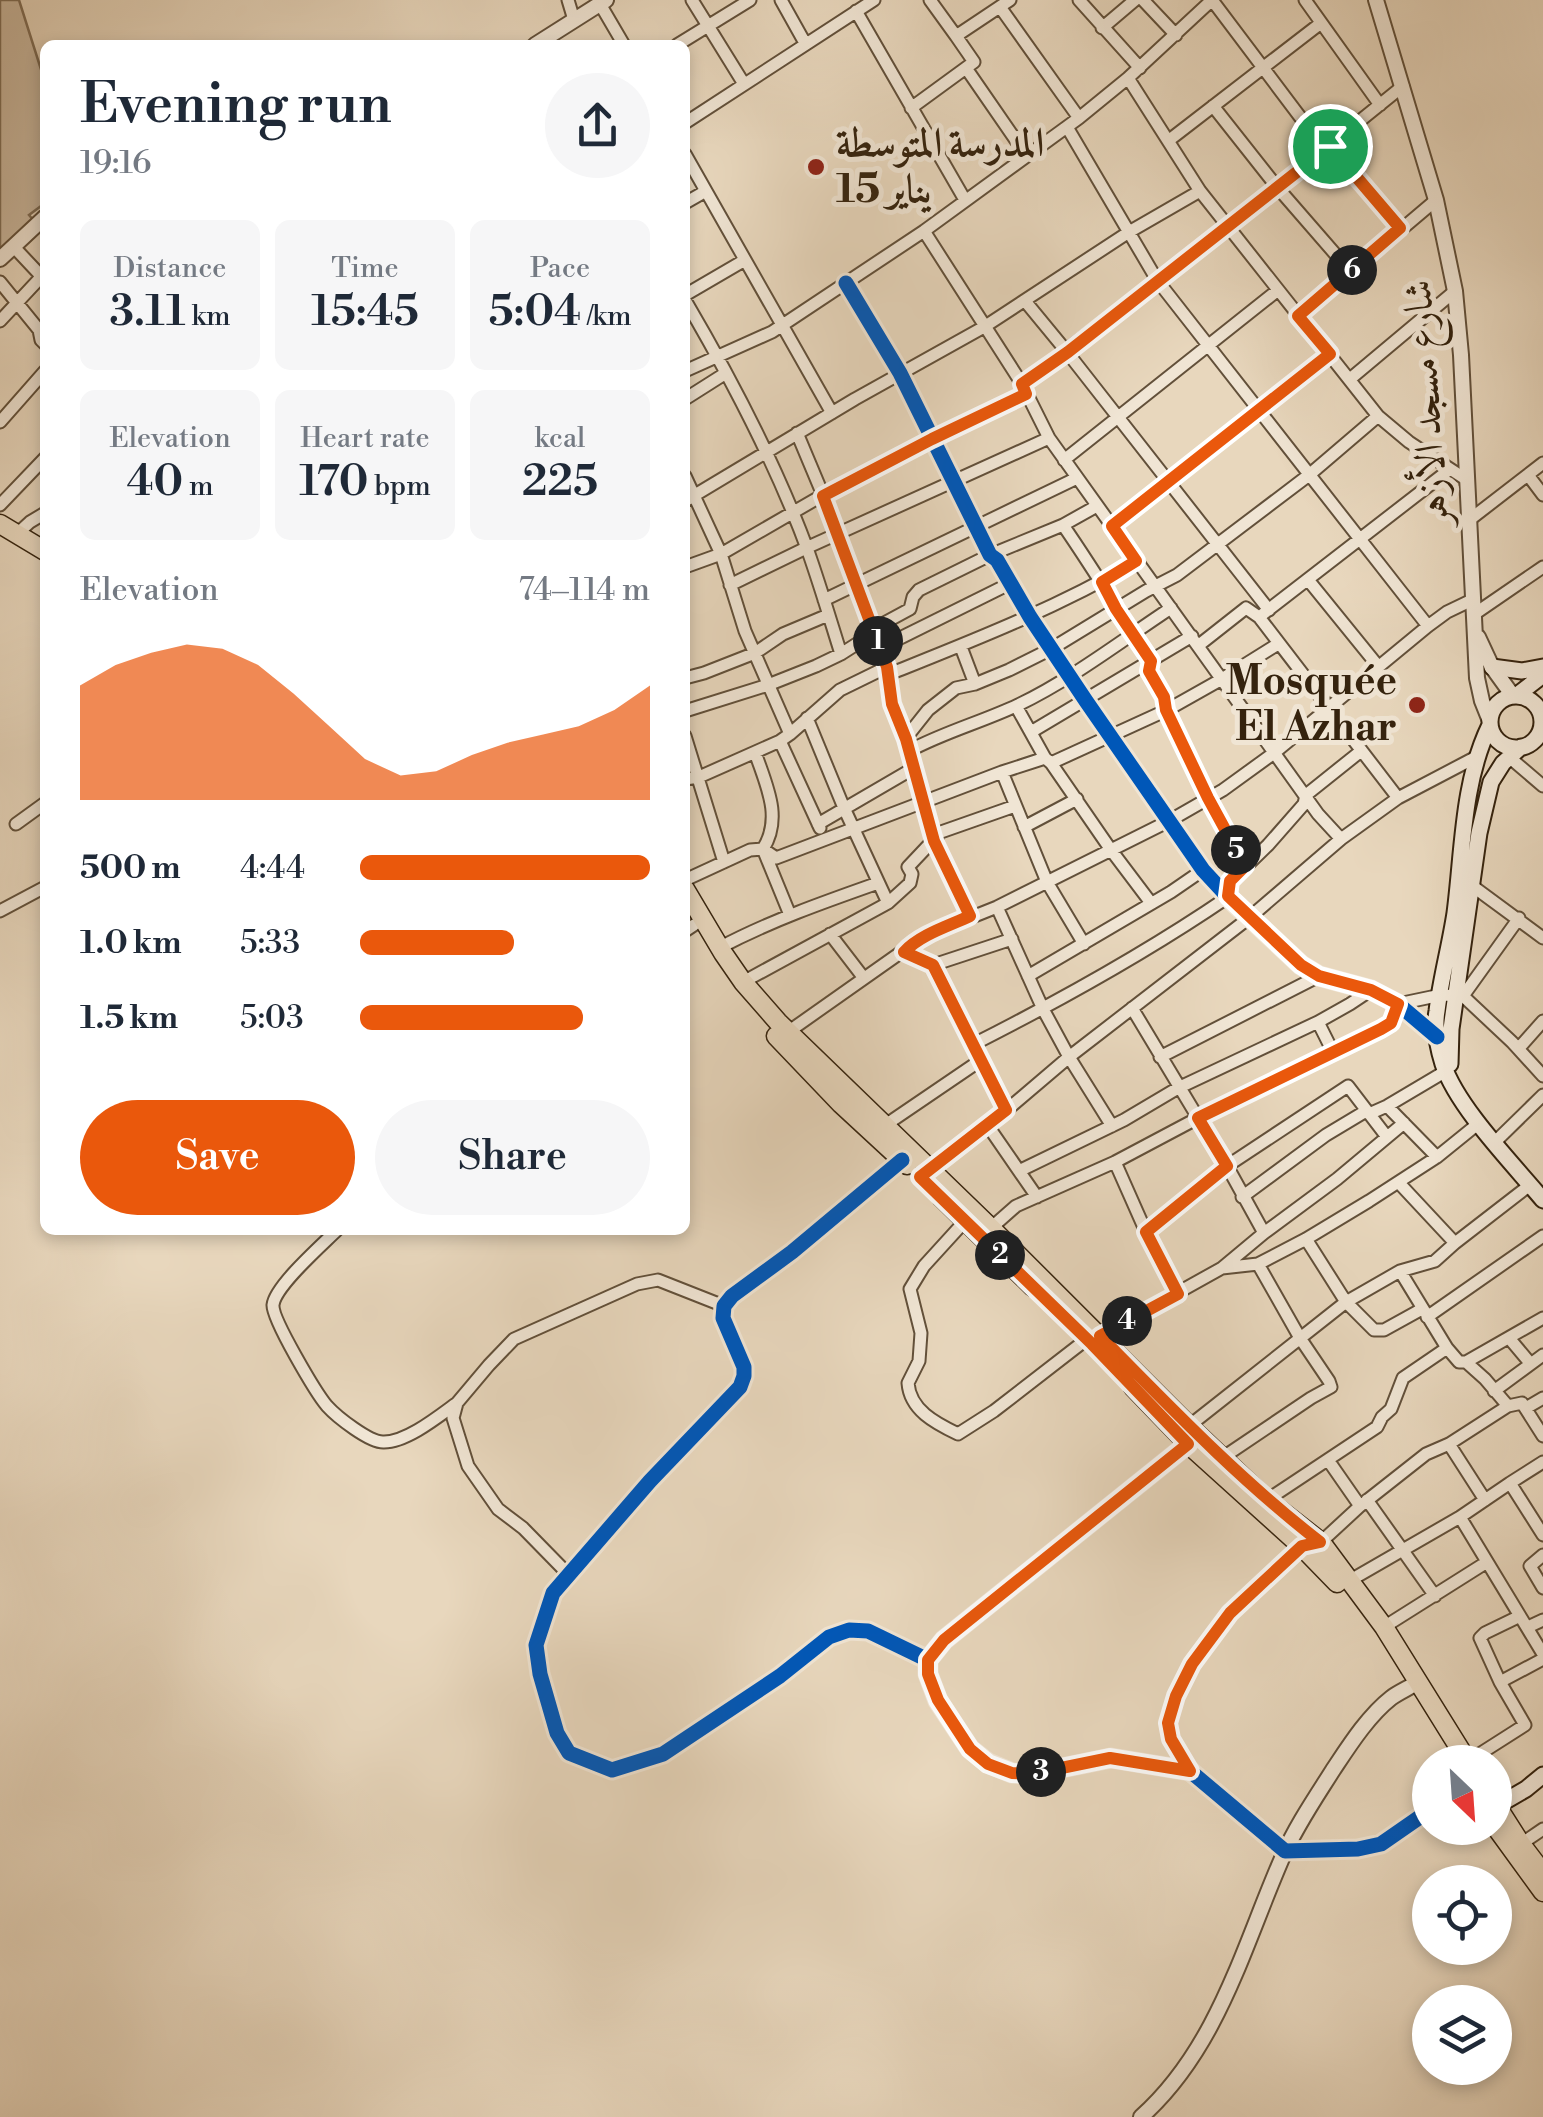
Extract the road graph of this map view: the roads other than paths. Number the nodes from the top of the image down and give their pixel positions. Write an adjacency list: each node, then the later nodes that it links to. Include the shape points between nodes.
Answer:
1 (568, 0): 16 (street)
2 (692, 0): 18 (street)
3 (750, 0): 18 (street)
4 (781, 0): 25 (street)
5 (874, 0): 15 (street)
6 (930, 0): 21 (street)
7 (1079, 0): 19 (street)
8 (1135, 0): 19 (street)
9 (1143, 0): 20 (street)
10 (1212, 0): 20 (street); 28 (street)
11 (1305, 0): 17 (street)
12 (1376, 0): 31 (street, شارع مسجد الأزهر)
13 (603, 2): 16 (street); 23 (street)
14 (1005, 4): 21 (street); 35 (street)
15 (856, 11): 25 (street); 34 (street)
16 (574, 20): 22 (street)
17 (1322, 23): 28 (street); 32 (street)
18 (708, 26): 24 (street); 30 (street)
19 (1102, 28): 27 (street)
20 (1176, 35): 27 (street)
21 (956, 36): 26 (street, via 974,62)
22 (543, 40)
23 (622, 40)
24 (685, 40)
25 (805, 43): 30 (street)
26 (966, 68): 34 (street); 40 (street)
27 (1140, 68): 29 (street)
28 (1263, 68): 33 (street); 39 (street)
29 (1128, 78): 35 (street); 38 (street)
30 (744, 84): 36 (street)
31 (1403, 86): 32 (street); 47 (street, شارع مسجد الأزهر)
32 (1380, 105): 39 (street)
33 (1213, 106): 38 (street); 42 (street)
34 (911, 108): 46 (street)
35 (1078, 118): 37 (street)
36 (690, 120)
37 (1067, 127): 40 (street); 52 (street)
38 (1168, 141): 44 (street)
39 (1328, 148): 42 (street); 50 (street)
40 (1026, 155): 46 (street)
41 (690, 163): 43 (street)
42 (1277, 187): 49 (street); 56 (street)
43 (706, 191): 45 (street); 55 (street)
44 (1200, 191): 49 (street); 52 (street)
45 (690, 200)
46 (965, 200): 51 (street)
47 (1436, 200): 50 (street); 63 (street, شارع مسجد الأزهر)
48 (40, 222): 53 (street)
49 (1227, 228): 58 (street); 62 (street)
50 (1400, 228): 56 (street)
51 (924, 231): 61 (street); 71 (street)
52 (1129, 232): 58 (street); 65 (street)
53 (13, 246): 54 (street); 57 (street)
54 (0, 259)
55 (745, 260): 64 (street); 70 (street)
56 (1350, 271): 68 (street)
57 (40, 276)
58 (1156, 280): 73 (street); 74 (street)
59 (0, 282): 66 (street)
60 (40, 282): 66 (street)
61 (846, 284): 70 (street); 79 (street)
62 (1278, 290): 68 (street); 73 (street)
63 (1454, 291): 81 (street); 100 (street, شارع مسجد الأزهر)
64 (690, 295)
65 (1025, 301): 71 (street); 74 (street)
66 (18, 302): 69 (street); 72 (street)
67 (690, 307): 76 (street)
68 (1298, 316): 75 (street)
69 (0, 322)
70 (782, 325): 76 (street); 85 (street)
71 (984, 327): 79 (street); 82 (street)
72 (40, 335)
73 (1208, 346): 84 (street); 87 (street)
74 (1068, 352): 82 (street); 87 (street)
75 (1330, 354): 81 (street); 84 (street)
76 (717, 355): 77 (street); 78 (street)
77 (690, 368)
78 (726, 372): 83 (street); 92 (street)
79 (900, 373): 85 (street); 91 (street)
80 (40, 377): 88 (street)
81 (1350, 379): 86 (street)
82 (1024, 389): 90 (street); 91 (street)
83 (690, 396)
84 (1260, 411): 97 (street); 101 (street)
85 (832, 413): 89 (street)
86 (1378, 416): 96 (street); 97 (street)
87 (1119, 418): 93 (street); 101 (street)
88 (0, 422)
89 (797, 433): 92 (street); 104 (street)
90 (1049, 438): 93 (street); 102 (street)
91 (932, 439): 102 (street); 104 (street)
92 (765, 451): 105 (street); 108 (street)
93 (1064, 460): 99 (street)
94 (40, 463): 106 (street)
95 (1543, 463): 98 (street)
96 (1449, 470): 100 (street); 117 (street)
97 (1309, 475): 117 (street); 118 (street)
98 (1528, 475): 103 (street); 110 (street)
99 (1077, 478): 107 (street); 114 (street)
100 (1467, 480): 110 (street, شارع مسجد الأزهر)
101 (1170, 481): 113 (street); 118 (street)
102 (952, 482): 114 (street); 115 (street)
103 (1543, 495)
104 (823, 496): 108 (street); 115 (street)
105 (690, 499): 121 (street)
106 (0, 505)
107 (1098, 506): 112 (street); 113 (street)
108 (792, 514): 119 (street); 121 (street)
109 (40, 516): 116 (street)
110 (1468, 521): 134 (street, شارع مسجد الأزهر)
111 (0, 524): 116 (main road)
112 (1064, 525): 122 (street); 128 (street)
113 (1112, 526): 124 (street)
114 (975, 528): 122 (street); 131 (street)
115 (837, 534): 119 (street); 131 (street)
116 (9, 535): 120 (main road); 123 (main road)
117 (1361, 540): 127 (street); 140 (street)
118 (1218, 545): 132 (street); 137 (street)
119 (806, 548): 130 (street); 133 (street)
120 (40, 549)
121 (721, 554): 125 (street); 130 (street)
122 (990, 554): 129 (street); 141 (street, via 919,590 910,610)
123 (40, 560)
124 (1136, 561): 128 (street); 132 (street)
125 (690, 565)
126 (1543, 567): 134 (street)
127 (1309, 581): 137 (street); 152 (street)
128 (1102, 582): 136 (street); 139 (street)
129 (1011, 583): 139 (street); 147 (street)
130 (730, 585): 149 (street)
131 (856, 586): 133 (street); 141 (street)
132 (1156, 586): 135 (street); 136 (street)
133 (824, 600): 138 (street)
134 (1472, 607): 140 (street); 142 (street, شارع مسجد الأزهر)
135 (1171, 608): 143 (street); 144 (street)
136 (1116, 609): 143 (street); 148 (street)
137 (1264, 614): 144 (street, via 1242,610); 145 (street)
138 (828, 616): 149 (street); 150 (street)
139 (1030, 617): 146 (street); 148 (street)
140 (1428, 626): 152 (street)
141 (873, 629): 147 (street); 150 (street)
142 (1476, 631): 153 (street, شارع مسجد الأزهر); 169 (street, شارع مسجد الأزهر, via 1477,678)
143 (1133, 633): 151 (street); 156 (street)
144 (1196, 641): 151 (street); 158 (street)
145 (1278, 644): 158 (street); 164 (street)
146 (961, 647): 154 (street); 160 (street)
147 (880, 648): 154 (street)
148 (1050, 649): 156 (street); 160 (street)
149 (755, 653): 157 (street); 159 (street)
150 (841, 654): 159 (street)
151 (1151, 661): 162 (street); 166 (street)
152 (1378, 666): 164 (street)
153 (1492, 667): 155 (main road); 161 (street, شارع مسجد الأزهر)
154 (887, 671): 168 (street, via 840,690); 173 (street)
155 (1543, 671): 161 (main road)
156 (1069, 676): 162 (street); 163 (street)
157 (690, 677)
158 (1222, 679): 166 (street); 177 (street)
159 (768, 684): 165 (street); 172 (street)
160 (975, 684): 173 (street, via 956,688 928,710)
161 (1514, 696): 167 (main road, via 1530,700); 169 (main road, via 1497,704)
162 (1086, 701): 170 (street); 171 (street)
163 (1016, 706): 170 (street); 173 (street)
164 (1327, 708): 174 (street); 177 (street)
165 (690, 710)
166 (1166, 710): 171 (street); 185 (street)
167 (1542, 716): 176 (main road, via 1535,740)
168 (807, 718): 172 (street); 191 (street)
169 (1490, 723): 176 (main road, via 1492,733); 178 (main road)
170 (1031, 732): 179 (street)
171 (1109, 734): 179 (street); 192 (street)
172 (785, 738): 175 (street); 194 (street)
173 (907, 745): 180 (street)
174 (1361, 751): 184 (street); 186 (street)
175 (756, 752): 182 (street); 200 (street, via 772,807 771,836)
176 (1515, 752): 183 (street); 208 (main road, via 1491,782)
177 (1274, 753): 184 (street); 185 (street)
178 (1478, 756): 186 (street); 233 (main road, via 1454,920)
179 (1048, 760): 181 (street); 187 (street)
180 (914, 768): 188 (street); 191 (street)
181 (1002, 772): 188 (street); 189 (street)
182 (692, 778): 202 (street)
183 (1543, 786)
184 (1306, 795): 198 (street); 203 (street)
185 (1208, 798): 192 (street); 203 (street)
186 (1398, 798): 198 (street)
187 (1076, 799): 195 (street); 201 (street)
188 (924, 801): 196 (street); 199 (street)
189 (1015, 806): 195 (street); 199 (street, via 941,832)
190 (40, 807): 193 (street)
191 (844, 808): 194 (street); 196 (street)
192 (1169, 821): 201 (street); 204 (street)
193 (16, 824)
194 (818, 824): 197 (street)
195 (1024, 827): 207 (street)
196 (854, 829): 197 (street); 206 (street)
197 (824, 838): 200 (street, via 776,858)
198 (1341, 839): 218 (street)
199 (934, 841): 212 (street, via 908,867 910,883); 217 (street)
200 (762, 849): 202 (street); 216 (street)
201 (1111, 850): 207 (street); 213 (street)
202 (724, 862): 205 (street)
203 (1245, 866): 210 (street, via 1230,881)
204 (1203, 870): 210 (street); 213 (street)
205 (690, 878)
206 (878, 882): 212 (street); 216 (street)
207 (1047, 882): 214 (street); 224 (street)
208 (1471, 885): 219 (street); 233 (main road)
209 (40, 890): 215 (street)
210 (1228, 896): 218 (street); 236 (street)
211 (690, 898): 225 (main road)
212 (888, 903): 222 (street)
213 (1151, 903): 224 (street)
214 (997, 907): 217 (street); 223 (street)
215 (0, 911)
216 (790, 915): 225 (street)
217 (970, 916): 226 (street)
218 (1249, 918): 229 (street); 235 (street)
219 (1519, 918): 221 (street); 233 (street)
220 (690, 925): 264 (main road, via 754,1012)
221 (1540, 929)
222 (830, 934): 230 (street); 231 (street)
223 (1012, 938): 227 (street); 228 (street)
224 (1084, 944): 228 (street)
225 (719, 948): 231 (main road)
226 (904, 952): 227 (street); 230 (street)
227 (933, 965): 241 (street)
228 (1028, 976): 236 (street)
229 (1319, 976): 232 (street); 245 (street)
230 (862, 977): 239 (street)
231 (744, 982): 239 (main road)
232 (1371, 990): 234 (street); 238 (street)
233 (1454, 995): 234 (street); 240 (main road, via 1436,1014); 242 (street); 250 (main road, via 1449,1061)
234 (1398, 1004): 240 (street); 243 (street, via 1391,1023)
235 (1132, 1008): 244 (street); 245 (street)
236 (1043, 1009): 241 (street); 244 (street)
237 (1543, 1021): 242 (street)
238 (1318, 1022): 243 (street); 249 (street)
239 (788, 1032): 258 (main road)
240 (1437, 1036): 247 (main road)
241 (972, 1045): 246 (street)
242 (1518, 1048): 248 (street)
243 (1334, 1052): 255 (street)
244 (1069, 1057): 253 (street); 260 (street)
245 (1160, 1057): 249 (street)
246 (980, 1060): 253 (street); 258 (street)
247 (1446, 1071): 250 (main road); 252 (street)
248 (1543, 1076)
249 (1178, 1088): 255 (street); 260 (street)
250 (1456, 1092): 256 (main road)
251 (1543, 1095): 262 (street)
252 (1387, 1106): 254 (street); 257 (street)
253 (1006, 1110): 259 (street)
254 (1367, 1112): 261 (street); 266 (street, via 1348,1086); 272 (street)
255 (1198, 1118): 265 (street); 266 (street)
256 (1479, 1122): 262 (main road); 263 (street)
257 (1404, 1123): 261 (street); 263 (street)
258 (884, 1126): 268 (main road)
259 (988, 1126): 267 (street); 268 (street)
260 (1112, 1126): 267 (street)
261 (1387, 1136): 277 (street)
262 (1495, 1142): 270 (main road)
263 (1438, 1156): 269 (street)
264 (902, 1160): 268 (main road); 287 (street)
265 (1115, 1162): 271 (street); 276 (street)
266 (1227, 1166): 272 (street); 276 (street)
267 (1019, 1171): 271 (street)
268 (924, 1173): 274 (main road); 275 (main road)
269 (1398, 1182): 280 (street); 281 (street)
270 (1530, 1185): 273 (main road); 281 (street)
271 (1037, 1197): 275 (street)
272 (1242, 1197): 277 (street)
273 (1543, 1200)
274 (965, 1221): 290 (main road); 290 (street, via 910,1289 921,1334 908,1383 914,1403 934,1422 958,1434)
275 (991, 1228): 290 (main road)
276 (1146, 1232): 285 (street)
277 (1264, 1233): 283 (street)
278 (332, 1235): 299 (street, via 294,1272 273,1310 327,1406 372,1440 388,1442)
279 (1543, 1236): 288 (street)
280 (1306, 1239): 282 (street); 286 (street)
281 (1455, 1242): 284 (street, via 1435,1261)
282 (1258, 1264): 283 (street); 291 (street)
283 (1222, 1268): 285 (street)
284 (1400, 1271): 286 (street); 288 (street)
285 (1178, 1294): 290 (street)
286 (1346, 1302): 288 (street, via 1374,1330); 291 (street)
287 (724, 1306): 299 (street, via 658,1280 637,1284 514,1339); 318 (street, via 744,1367 740,1388)
288 (1425, 1313): 293 (street)
289 (1543, 1318): 292 (street)
290 (1093, 1338): 302 (main road)
291 (1300, 1338): 302 (street); 305 (street, via 1331,1388)
292 (1509, 1338): 295 (street); 296 (street)
293 (1447, 1348): 295 (street); 306 (street, via 1402,1378 1377,1427)
294 (1543, 1354): 296 (street)
295 (1466, 1362): 297 (street)
296 (1530, 1363): 297 (street)
297 (1494, 1390): 300 (street)
298 (1543, 1398): 301 (street)
299 (457, 1403): 318 (street, via 453,1418 468,1466 498,1508)
300 (1508, 1406): 301 (street); 304 (street)
301 (1526, 1408): 303 (street)
302 (1188, 1435): 305 (main road); 314 (main road); 326 (street)
303 (1543, 1436)
304 (1450, 1444): 310 (street); 311 (street, via 1426,1454)
305 (1222, 1458): 309 (main road)
306 (1328, 1460): 309 (street); 311 (street)
307 (1543, 1462): 308 (street)
308 (1510, 1483): 310 (street); 313 (street)
309 (1267, 1500): 314 (main road)
310 (1486, 1500): 312 (street)
311 (1363, 1503): 314 (street); 315 (street)
312 (1460, 1518): 315 (street); 317 (street)
313 (1543, 1535)
314 (1311, 1544): 319 (main road); 328 (main road); 332 (street, via 1230,1613 1192,1664 1168,1723)
315 (1404, 1551): 319 (street); 321 (street)
316 (1543, 1554): 320 (street, via 1530,1566)
317 (1487, 1562): 321 (street); 323 (street)
318 (568, 1575): 326 (street, via 554,1592 536,1645 540,1674 569,1753 612,1770 663,1754 829,1637 849,1630 868,1631)
319 (1349, 1581): 324 (main road)
320 (1543, 1588)
321 (1435, 1596): 324 (street)
322 (1543, 1620): 323 (street)
323 (1523, 1622): 325 (street); 327 (street, via 1480,1638)
324 (1384, 1627): 328 (main road)
325 (1543, 1656): 327 (street)
326 (928, 1660): 332 (street, via 938,1700 988,1764 1032,1774 1110,1758)
327 (1500, 1682): 331 (street, via 1525,1725)
328 (1416, 1690): 329 (main road); 330 (main road); 340 (street, via 1392,1697 1374,1716)
329 (1445, 1745)
330 (1456, 1745)
331 (1494, 1745)
332 (1190, 1771): 340 (street)
333 (1543, 1775): 334 (main road)
334 (1512, 1802)
335 (1412, 1822): 340 (street, via 1380,1844 1358,1849)
336 (1543, 1829): 339 (street)
337 (1512, 1833): 339 (main road)
338 (1512, 1839): 342 (main road)
339 (1520, 1844): 341 (main road)
340 (1284, 1851): 343 (street, via 1202,2043)
341 (1543, 1873)
342 (1543, 1892)
343 (1141, 2117)

